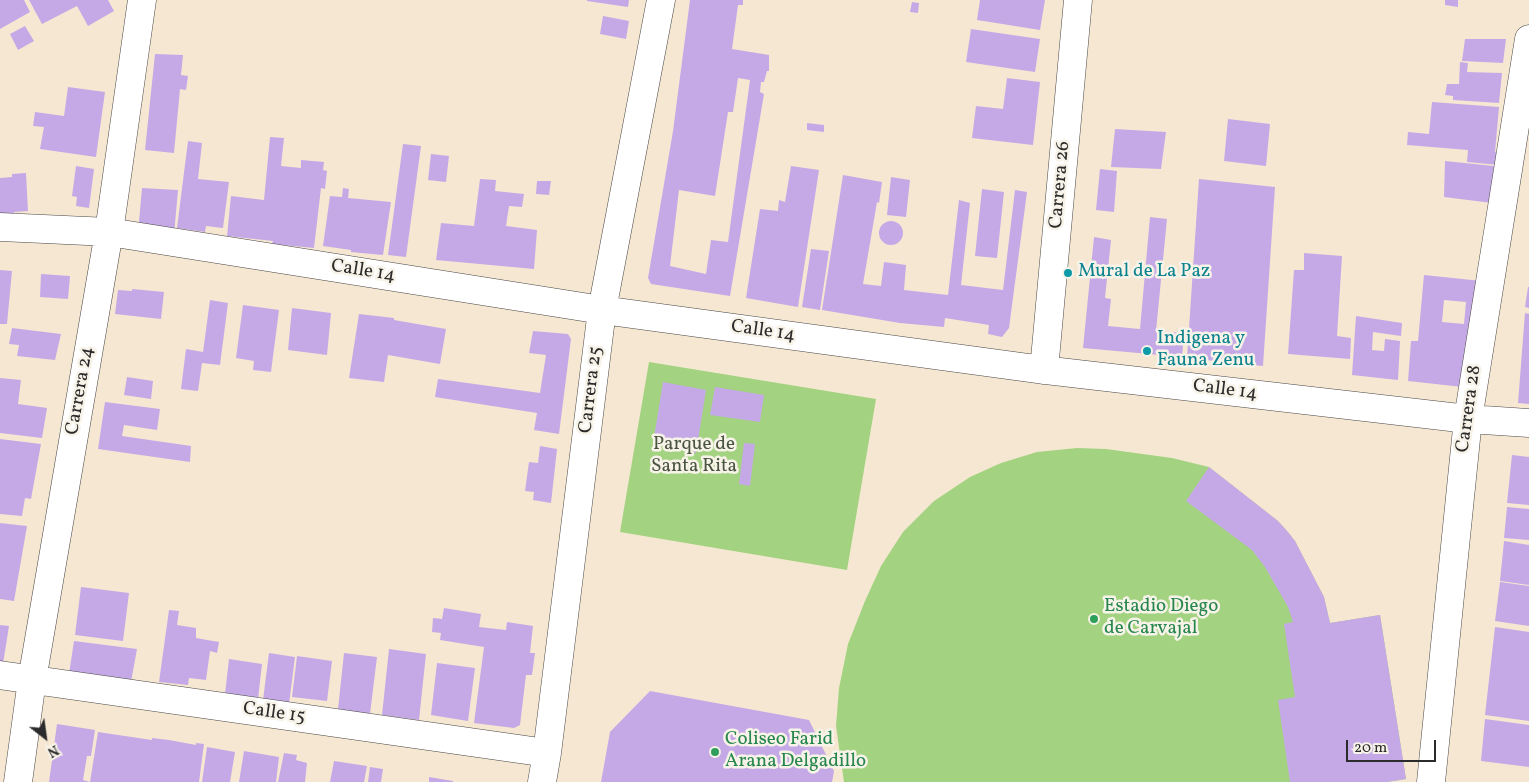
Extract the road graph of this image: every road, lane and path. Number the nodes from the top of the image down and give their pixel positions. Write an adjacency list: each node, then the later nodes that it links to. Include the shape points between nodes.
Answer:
1 (142, 0): 7 (street, Carrera 24)
2 (661, 0): 8 (street, Carrera 25)
3 (1078, 0): 9 (street, Carrera 26)
4 (1529, 39): 5 (street, Carrera 28)
5 (1526, 83): 10 (street, Carrera 28)
6 (0, 227): 7 (street, Calle 14)
7 (109, 232): 8 (street, Calle 14); 13 (street, Carrera 24)
8 (602, 310): 9 (street, Calle 14); 14 (street, Carrera 25)
9 (1044, 370): 10 (street, Calle 14)
10 (1468, 419): 11 (street, Calle 14); 17 (street, Carrera 28)
11 (1529, 424)
12 (0, 675): 13 (street, Calle 15)
13 (32, 680): 14 (street, Calle 15); 15 (street, Carrera 24)
14 (547, 753): 16 (street, Carrera 25)
15 (18, 782)
16 (542, 782)
17 (1431, 782)

